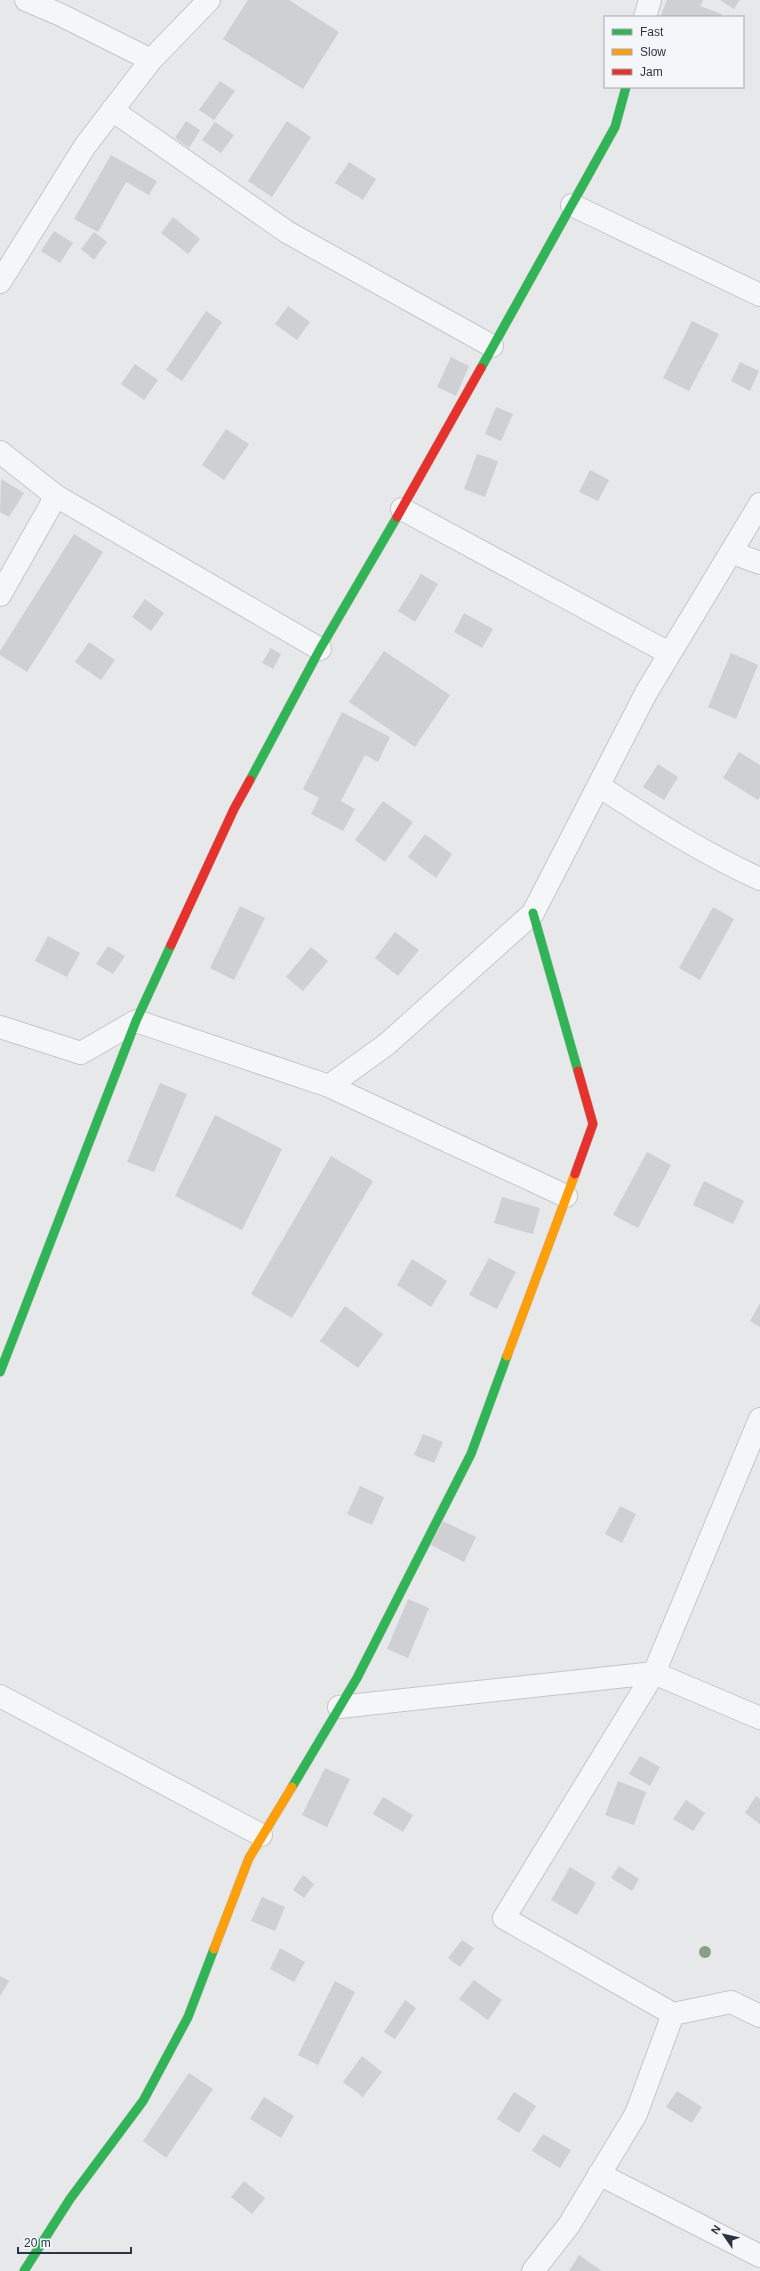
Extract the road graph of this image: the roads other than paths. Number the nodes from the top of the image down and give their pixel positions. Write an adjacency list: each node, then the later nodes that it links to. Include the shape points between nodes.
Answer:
1 (26, 0): 5 (street)
2 (209, 0): 5 (street)
3 (650, 0): 4 (street)
4 (645, 16)
5 (151, 60): 7 (street)
6 (626, 88): 8 (street, via 615,127)
7 (112, 110): 9 (street, via 84,146); 11 (street, via 287,232)
8 (572, 205): 10 (street); 11 (street)
9 (0, 282)
10 (760, 295)
11 (492, 346): 15 (street)
12 (0, 452): 13 (street)
13 (56, 496): 18 (street); 19 (street)
14 (760, 504): 16 (street)
15 (402, 509): 19 (street); 20 (street)
16 (732, 552): 17 (street); 20 (street)
17 (760, 563)
18 (0, 595)
19 (320, 649): 24 (street, via 234,809)
20 (669, 653): 21 (street)
21 (599, 786): 22 (street, via 681,839); 23 (street)
22 (760, 879)
23 (533, 913): 26 (street, via 387,1044); 27 (street, via 593,1124)
24 (136, 1021): 25 (street, via 81,1053); 26 (street); 28 (street)
25 (0, 1027)
26 (329, 1086): 27 (street)
27 (566, 1196): 32 (street, via 472,1454 357,1678)
28 (0, 1372)
29 (760, 1418): 30 (street)
30 (654, 1673): 32 (street); 33 (street); 35 (street, via 504,1918)
31 (0, 1696): 34 (street)
32 (339, 1707): 34 (street)
33 (760, 1718)
34 (261, 1835): 39 (street, via 249,1858 188,2017 143,2101 70,2199)
35 (673, 2014): 36 (street, via 730,2002); 37 (street, via 636,2114)
36 (760, 2016)
37 (599, 2174): 38 (street); 40 (street, via 569,2225)
38 (760, 2256)
39 (24, 2271)
40 (532, 2271)

